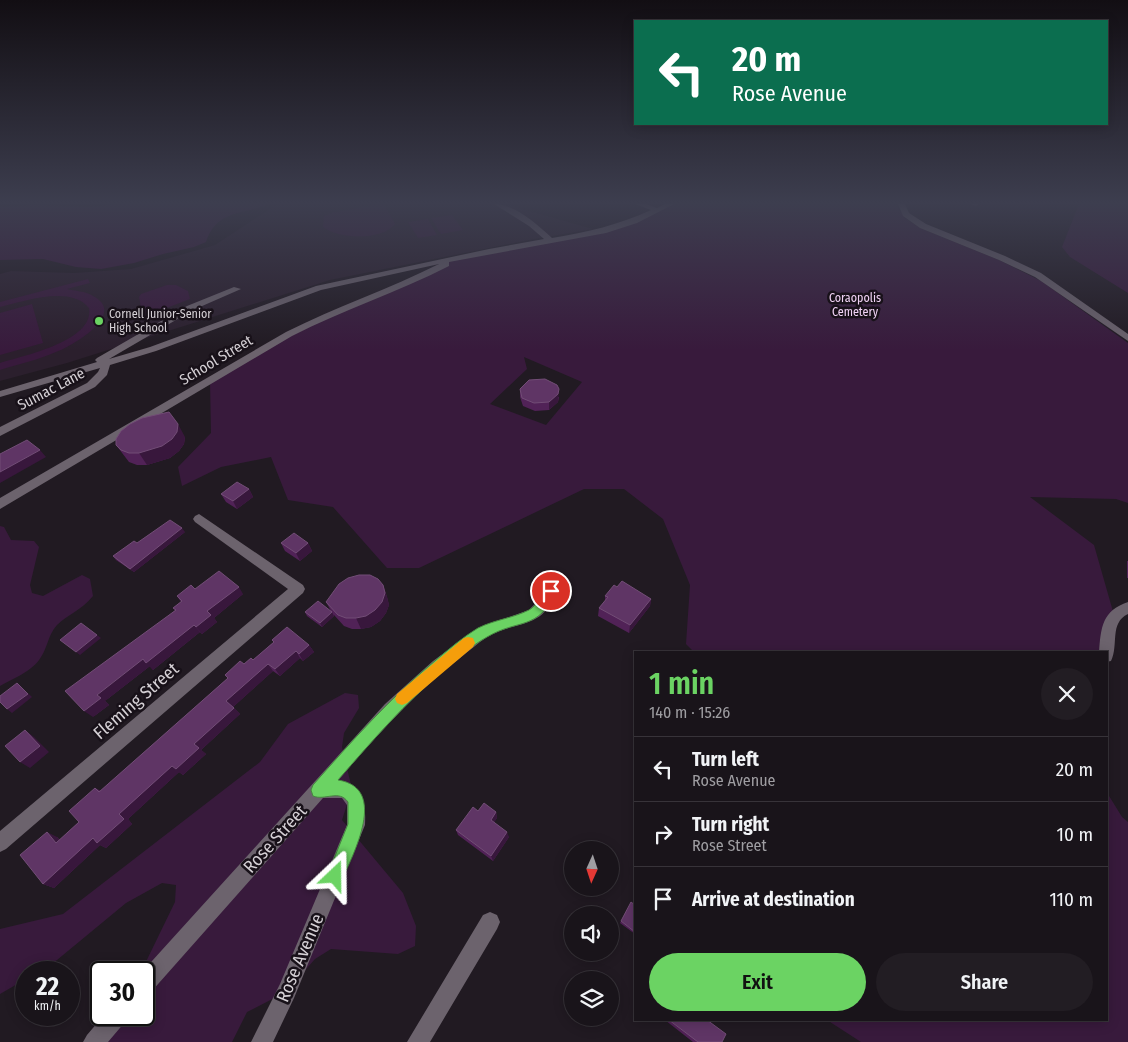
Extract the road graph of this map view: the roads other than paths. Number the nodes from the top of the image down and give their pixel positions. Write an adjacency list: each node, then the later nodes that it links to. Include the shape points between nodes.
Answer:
1 (483, 253): 3 (street)
2 (989, 253): 5 (street, via 1038,275)
3 (455, 258): 6 (street, via 302,293 176,341); 10 (street, School Street, via 431,273 288,334)
4 (237, 289): 7 (street, via 190,308)
5 (1128, 338)
6 (106, 363): 7 (street); 9 (street, Sumac Lane, via 103,373 91,385)
7 (83, 370): 8 (street)
8 (0, 394)
9 (0, 432)
10 (0, 504)
11 (199, 519): 16 (street, Fleming Street, via 298,588)
12 (551, 591): 15 (street, Rose Street, via 534,614 483,632 414,687)
13 (1128, 608): 14 (street, via 1114,615)
14 (1107, 651)
15 (318, 790): 18 (street, Rose Street); 21 (street, Rose Avenue, via 346,789 354,796 356,824 287,991)
16 (0, 843)
17 (490, 922): 22 (street)
18 (155, 973)
19 (108, 1026): 20 (street)
20 (94, 1042)
21 (262, 1042)
22 (418, 1042)

